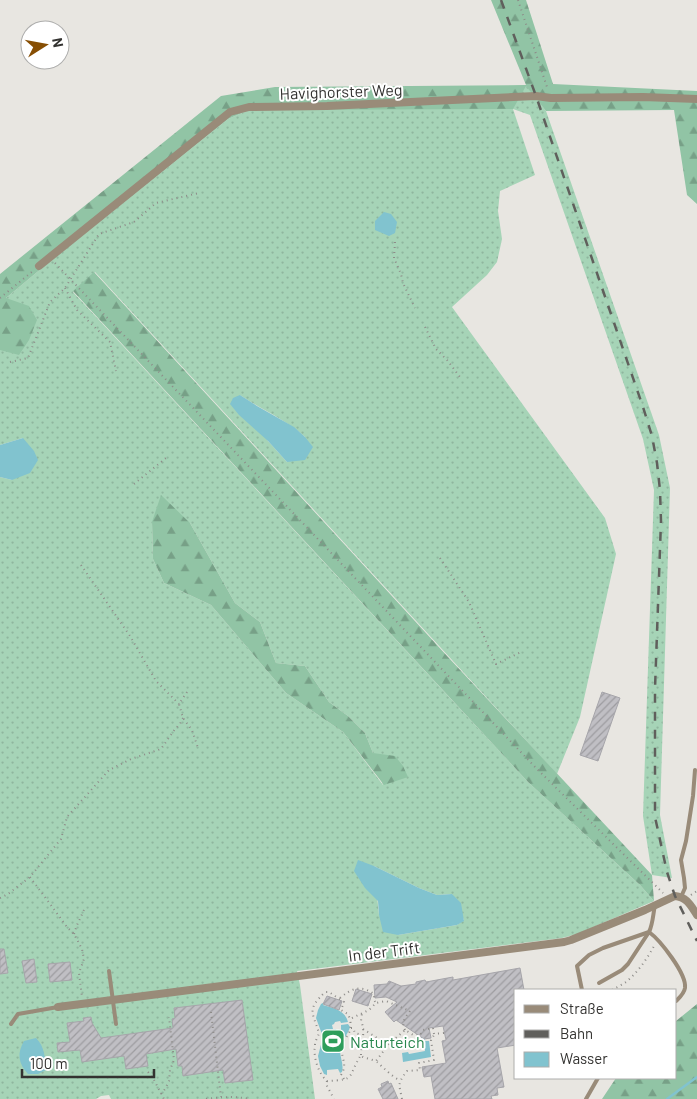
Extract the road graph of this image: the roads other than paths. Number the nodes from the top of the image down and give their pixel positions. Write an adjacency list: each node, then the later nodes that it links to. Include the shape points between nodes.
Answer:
1 (697, 99): 2 (street, Havighorster Weg, via 536,96 248,107 230,112)
2 (39, 266)
3 (695, 770): 4 (lane, via 681,860 685,888)
4 (681, 897): 5 (street, In der Trift, via 668,898); 6 (street)
5 (655, 905): 7 (lane); 11 (street, In der Trift, via 564,942)
6 (697, 915)
7 (649, 932): 9 (lane, via 628,964); 10 (lane, via 603,948 577,966); 12 (lane, via 666,950 683,978 685,989)
8 (109, 971): 11 (lane)
9 (600, 984)
10 (582, 989)
11 (112, 1000): 13 (street, In der Trift); 15 (lane)
12 (677, 1001)
13 (58, 1007): 14 (lane, via 18,1014)
14 (11, 1024)
15 (116, 1024)
16 (597, 1079): 17 (lane)
17 (586, 1099)

